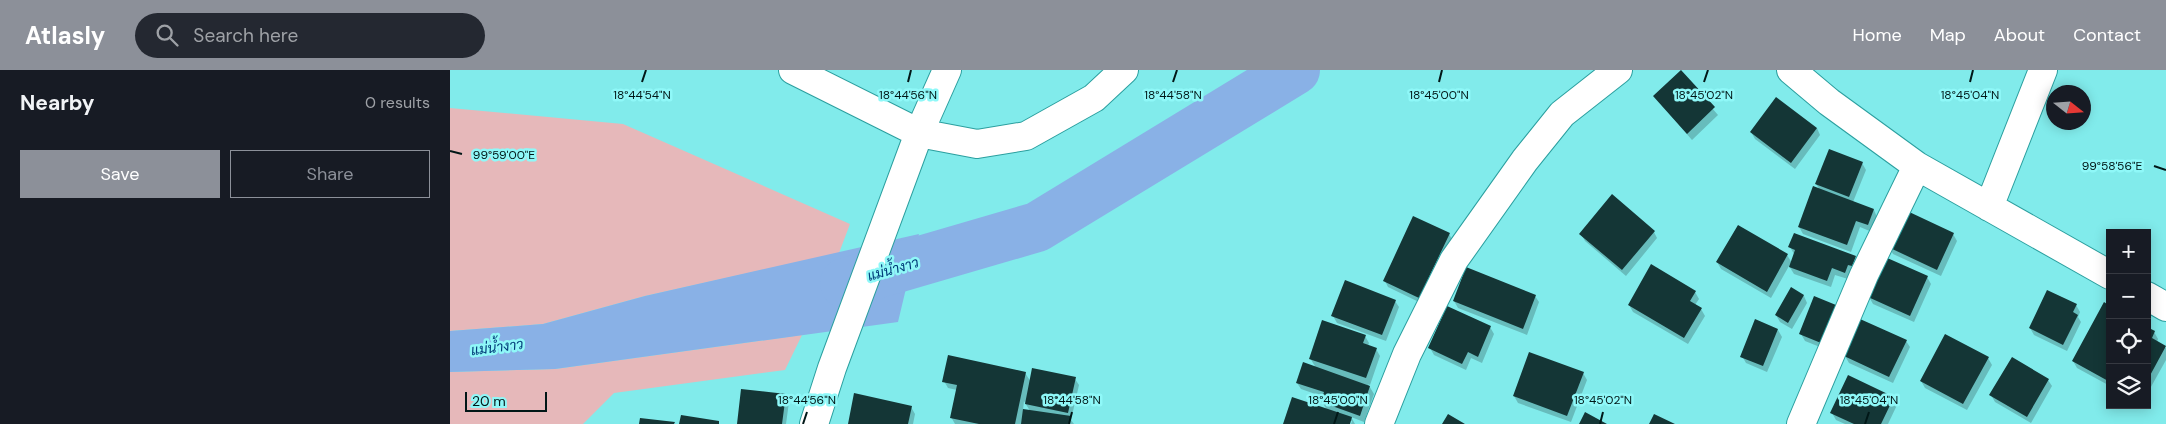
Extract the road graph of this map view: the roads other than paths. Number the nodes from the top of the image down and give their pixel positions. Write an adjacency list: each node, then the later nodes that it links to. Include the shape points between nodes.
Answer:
1 (793, 70): 7 (street)
2 (947, 70): 7 (street)
3 (1124, 70): 7 (street, via 1094,98 1026,136 978,144)
4 (1618, 70): 12 (street, via 1562,114 1454,260 1407,354)
5 (1791, 70): 8 (street)
6 (2043, 70): 9 (street)
7 (919, 133): 11 (street)
8 (1917, 166): 9 (street); 13 (street, via 1864,275)
9 (1989, 207): 10 (street)
10 (2108, 274)
11 (814, 424)
12 (1379, 424)
13 (1801, 424)

